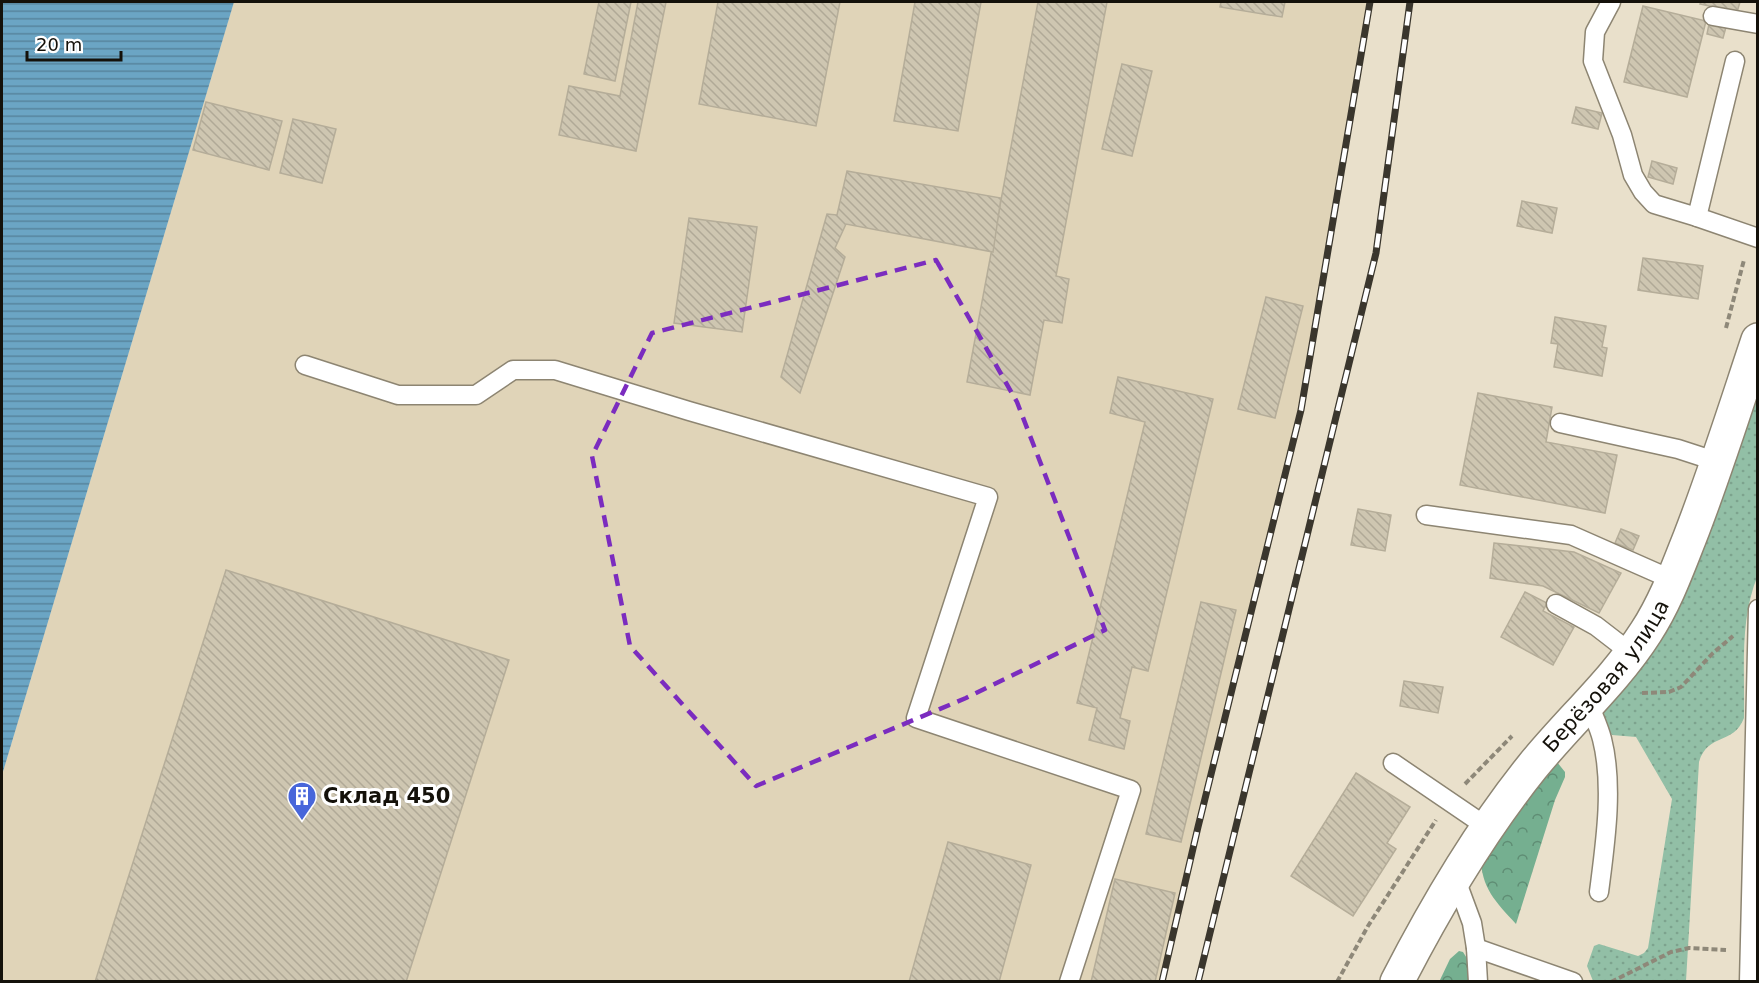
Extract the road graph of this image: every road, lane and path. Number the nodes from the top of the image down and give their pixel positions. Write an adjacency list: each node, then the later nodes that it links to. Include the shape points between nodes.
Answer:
1 (1611, 2): 5 (lane, via 1595,32 1593,61 1633,175 1654,204)
2 (1713, 16): 3 (lane)
3 (1758, 24)
4 (1735, 61): 5 (lane)
5 (1697, 218): 6 (lane)
6 (1758, 238)
7 (1758, 340): 10 (street, Берёзовая улица)
8 (305, 365): 23 (lane, via 398,394 476,395 513,370 555,370 988,497 916,718 1131,790)
9 (1560, 423): 10 (lane, via 1678,449)
10 (1718, 462): 12 (street, Берёзовая улица)
11 (1426, 515): 12 (lane, via 1571,535)
12 (1673, 580): 15 (street, Берёзовая улица)
13 (1556, 604): 15 (lane, via 1596,626)
14 (1757, 613): 16 (path, via 1681,687 1669,692 1621,693); 22 (lane)
15 (1631, 653): 16 (street, Берёзовая улица)
16 (1589, 704): 18 (street, Берёзовая улица, via 1533,766); 20 (lane, via 1602,740 1606,776 1606,831)
17 (1393, 763): 18 (lane)
18 (1487, 827): 19 (street, Берёзовая улица)
19 (1455, 877): 21 (lane, via 1472,922); 24 (street, Берёзовая улица)
20 (1599, 892)
21 (1476, 948): 25 (lane); 26 (lane)
22 (1750, 951): 27 (path, via 1689,948 1671,952); 28 (lane)
23 (1070, 981)
24 (1397, 981)
25 (1478, 981)
26 (1574, 981)
27 (1611, 981)
28 (1749, 981)

